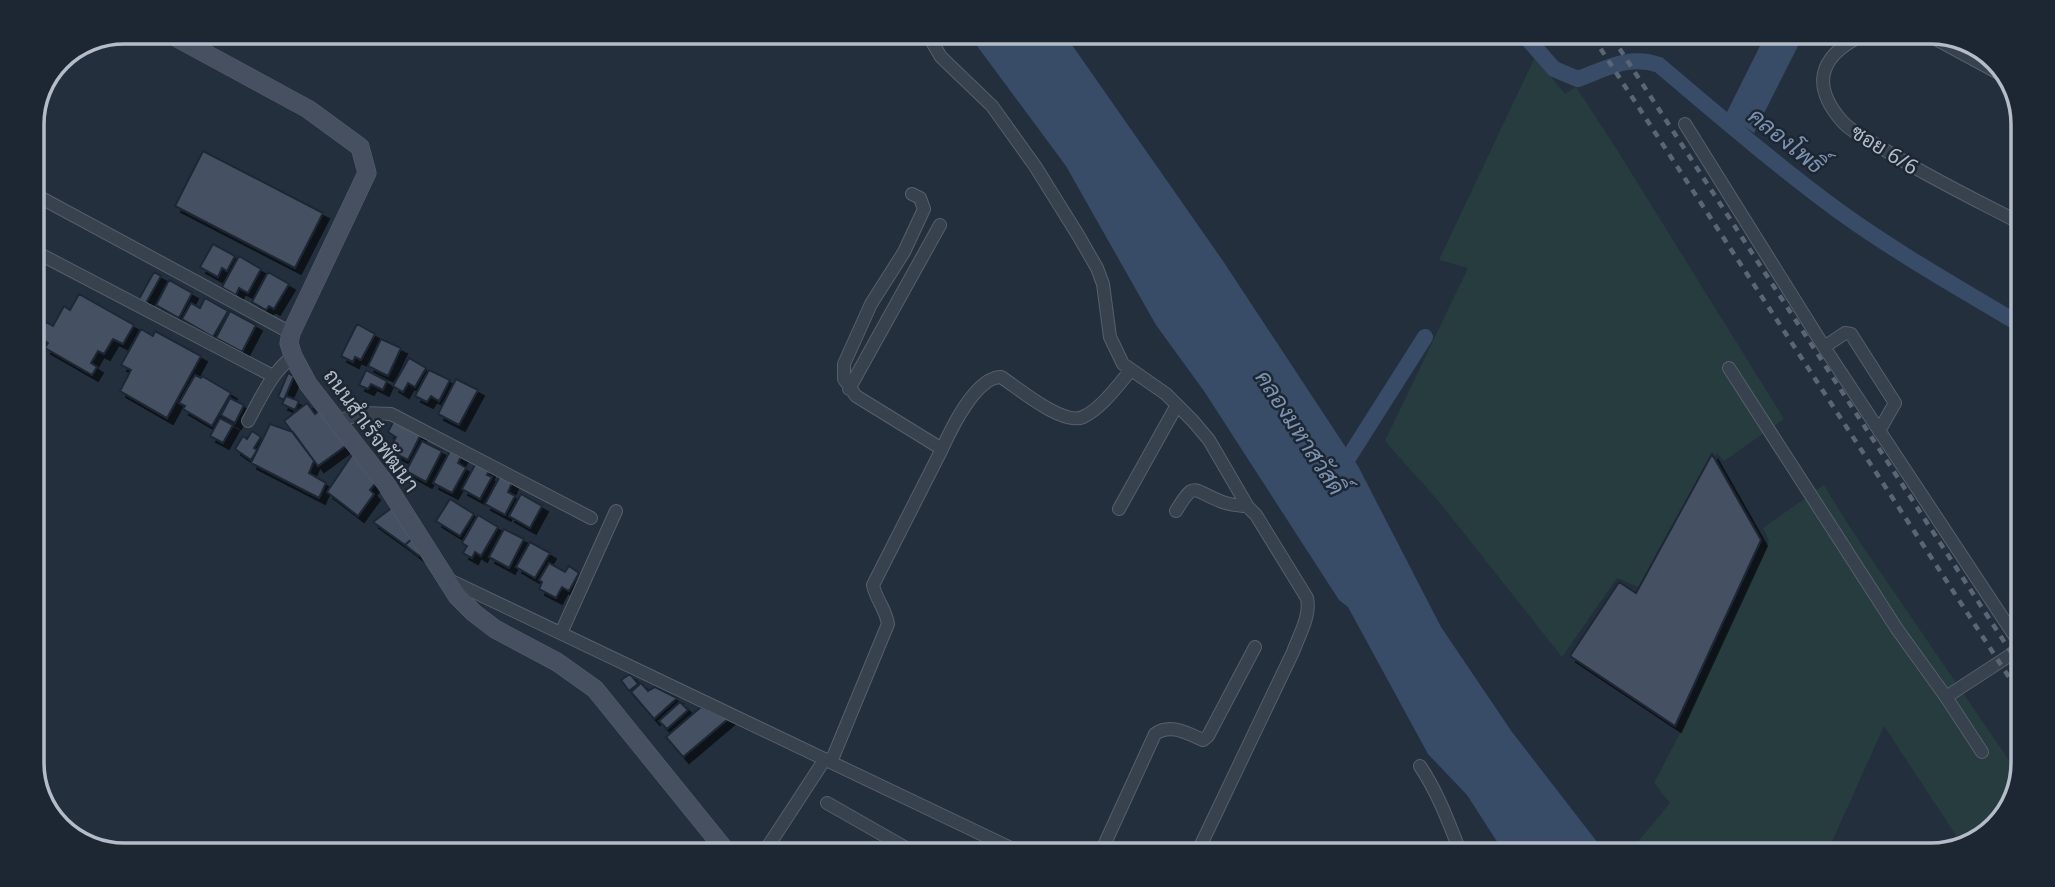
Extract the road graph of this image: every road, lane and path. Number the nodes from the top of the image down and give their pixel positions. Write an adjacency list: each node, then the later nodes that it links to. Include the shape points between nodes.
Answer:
1 (188, 44): 12 (street, via 308,109 360,147 367,173)
2 (933, 44): 16 (street, via 940,57 992,106 1058,201 1097,268 1110,337 1123,364)
3 (1848, 44): 9 (street, ซอย 6/6, via 1822,75 1821,86 1841,120 1914,169)
4 (1947, 45): 5 (street)
5 (1986, 66)
6 (1685, 124): 13 (street)
7 (912, 194): 18 (street, via 920,198 924,209 871,304 844,364)
8 (44, 199): 12 (street)
9 (2011, 218)
10 (940, 226): 18 (street)
11 (44, 256): 17 (street)
12 (291, 333): 14 (street, ถนนสำเร็จพัฒนา)
13 (1824, 347): 22 (street); 22 (street, via 1845,333 1852,334 1895,402)
14 (293, 356): 17 (street); 21 (street, ถนนสำเร็จพัฒนา, via 308,384)
15 (1729, 368): 34 (street, via 1897,629)
16 (1131, 370): 19 (street); 23 (street, via 1101,404 1077,418 1062,416 994,377 973,395)
17 (273, 376): 20 (street)
18 (849, 389): 23 (street)
19 (1177, 405): 24 (street, via 1209,440); 25 (street)
20 (248, 421)
21 (338, 421): 28 (street, via 364,412 391,414); 29 (street, ถนนสำเร็จพัฒนา, via 386,484)
22 (1879, 431): 30 (street)
23 (942, 449): 36 (street, via 873,585 888,624)
24 (1248, 507): 27 (street, via 1194,490); 44 (street, via 1309,606 1293,652)
25 (1119, 509)
26 (616, 511): 31 (street)
27 (1176, 511)
28 (591, 518)
29 (445, 578): 31 (street); 39 (street, ถนนสำเร็จพัฒนา, via 457,596 495,629 557,662 595,689)
30 (2011, 630)
31 (561, 633): 36 (street)
32 (1255, 647): 43 (street, via 1208,736 1203,740 1171,728 1155,734)
33 (2011, 655): 34 (street)
34 (1947, 696): 35 (street)
35 (1982, 752)
36 (828, 761): 40 (street); 42 (street)
37 (1420, 766): 45 (street)
38 (827, 803): 41 (street)
39 (720, 843)
40 (771, 843)
41 (897, 843)
42 (1000, 843)
43 (1105, 843)
44 (1202, 843)
45 (1457, 843)

